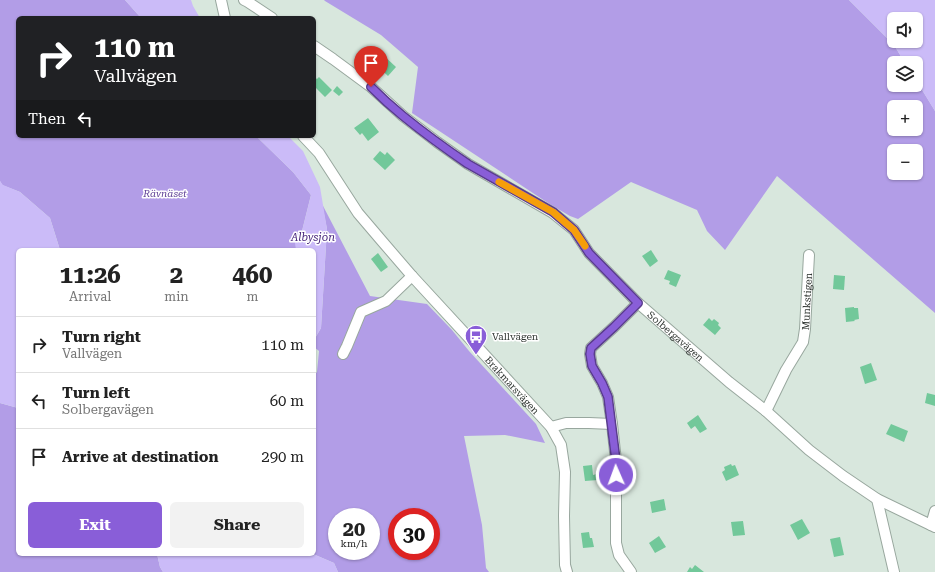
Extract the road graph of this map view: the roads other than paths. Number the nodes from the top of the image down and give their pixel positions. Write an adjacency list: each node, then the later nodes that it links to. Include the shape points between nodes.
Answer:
1 (221, 0): 3 (street)
2 (244, 0): 4 (street)
3 (225, 16)
4 (269, 16)
5 (316, 47): 9 (street, Solbergavägen, via 371,87 403,116 468,164 553,212 574,230 589,253)
6 (306, 138): 8 (street, Brakmarsvägen, via 319,153 358,213)
7 (809, 255): 11 (street, Munkstigen, via 802,342)
8 (412, 276): 10 (street, via 386,301 361,312); 13 (street, Brakmarsvägen)
9 (638, 303): 11 (street, Solbergavägen); 12 (street, via 591,348 592,366 608,397)
10 (343, 354)
11 (766, 411): 14 (street, Solbergavägen, via 809,450)
12 (612, 424): 13 (street, via 566,423); 18 (street, via 616,461 616,543 619,555)
13 (551, 427): 17 (street, Brakmarsvägen, via 561,445 566,472 564,516)
14 (877, 499): 16 (street, Solbergavägen); 19 (street)
15 (935, 510): 16 (street)
16 (933, 526)
17 (567, 572)
18 (631, 572)
19 (894, 572)

